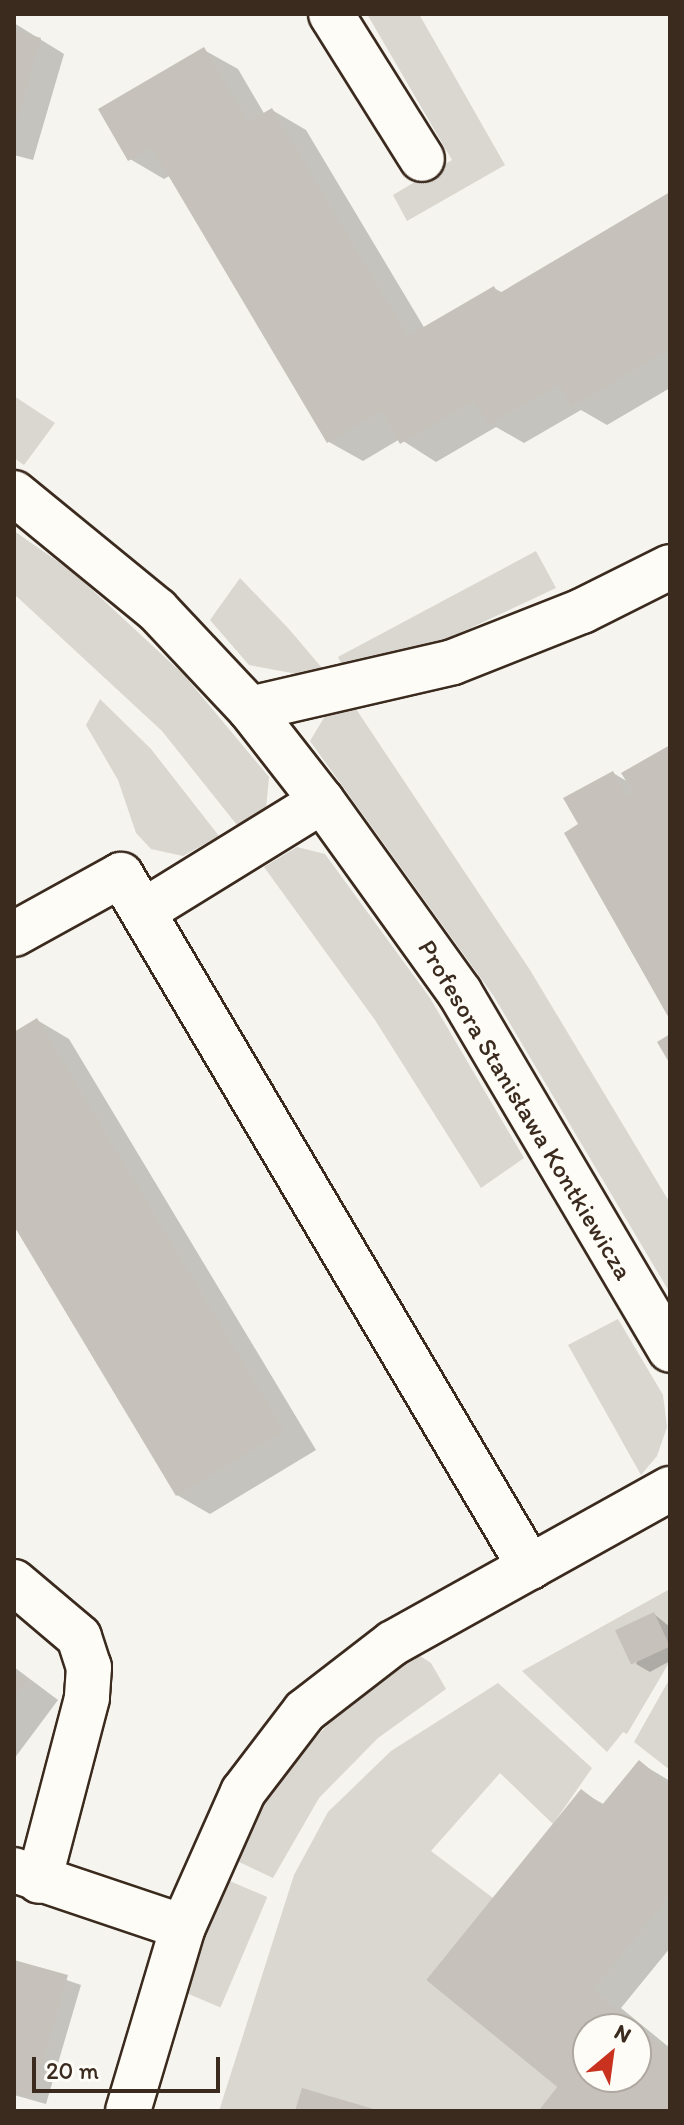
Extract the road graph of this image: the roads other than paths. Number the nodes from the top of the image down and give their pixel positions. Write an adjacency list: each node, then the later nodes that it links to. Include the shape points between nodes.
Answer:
1 (331, 14): 2 (street)
2 (422, 159)
3 (14, 493): 5 (street, Profesora Stanisława Kontkiewicza, via 157,610)
4 (670, 567): 5 (street, via 582,611 453,662)
5 (250, 709): 6 (street, Profesora Stanisława Kontkiewicza)
6 (322, 801): 7 (street); 9 (street, Profesora Stanisława Kontkiewicza, via 460,993)
7 (144, 911): 8 (street, via 121,875); 11 (street)
8 (14, 934)
9 (670, 1350)
10 (670, 1489): 11 (street)
11 (530, 1567): 14 (street, via 393,1643 305,1711 243,1792)
12 (14, 1582): 13 (street, via 79,1637 89,1667 87,1698)
13 (26, 1876): 14 (street)
14 (183, 1927): 15 (street)
15 (128, 2111)

